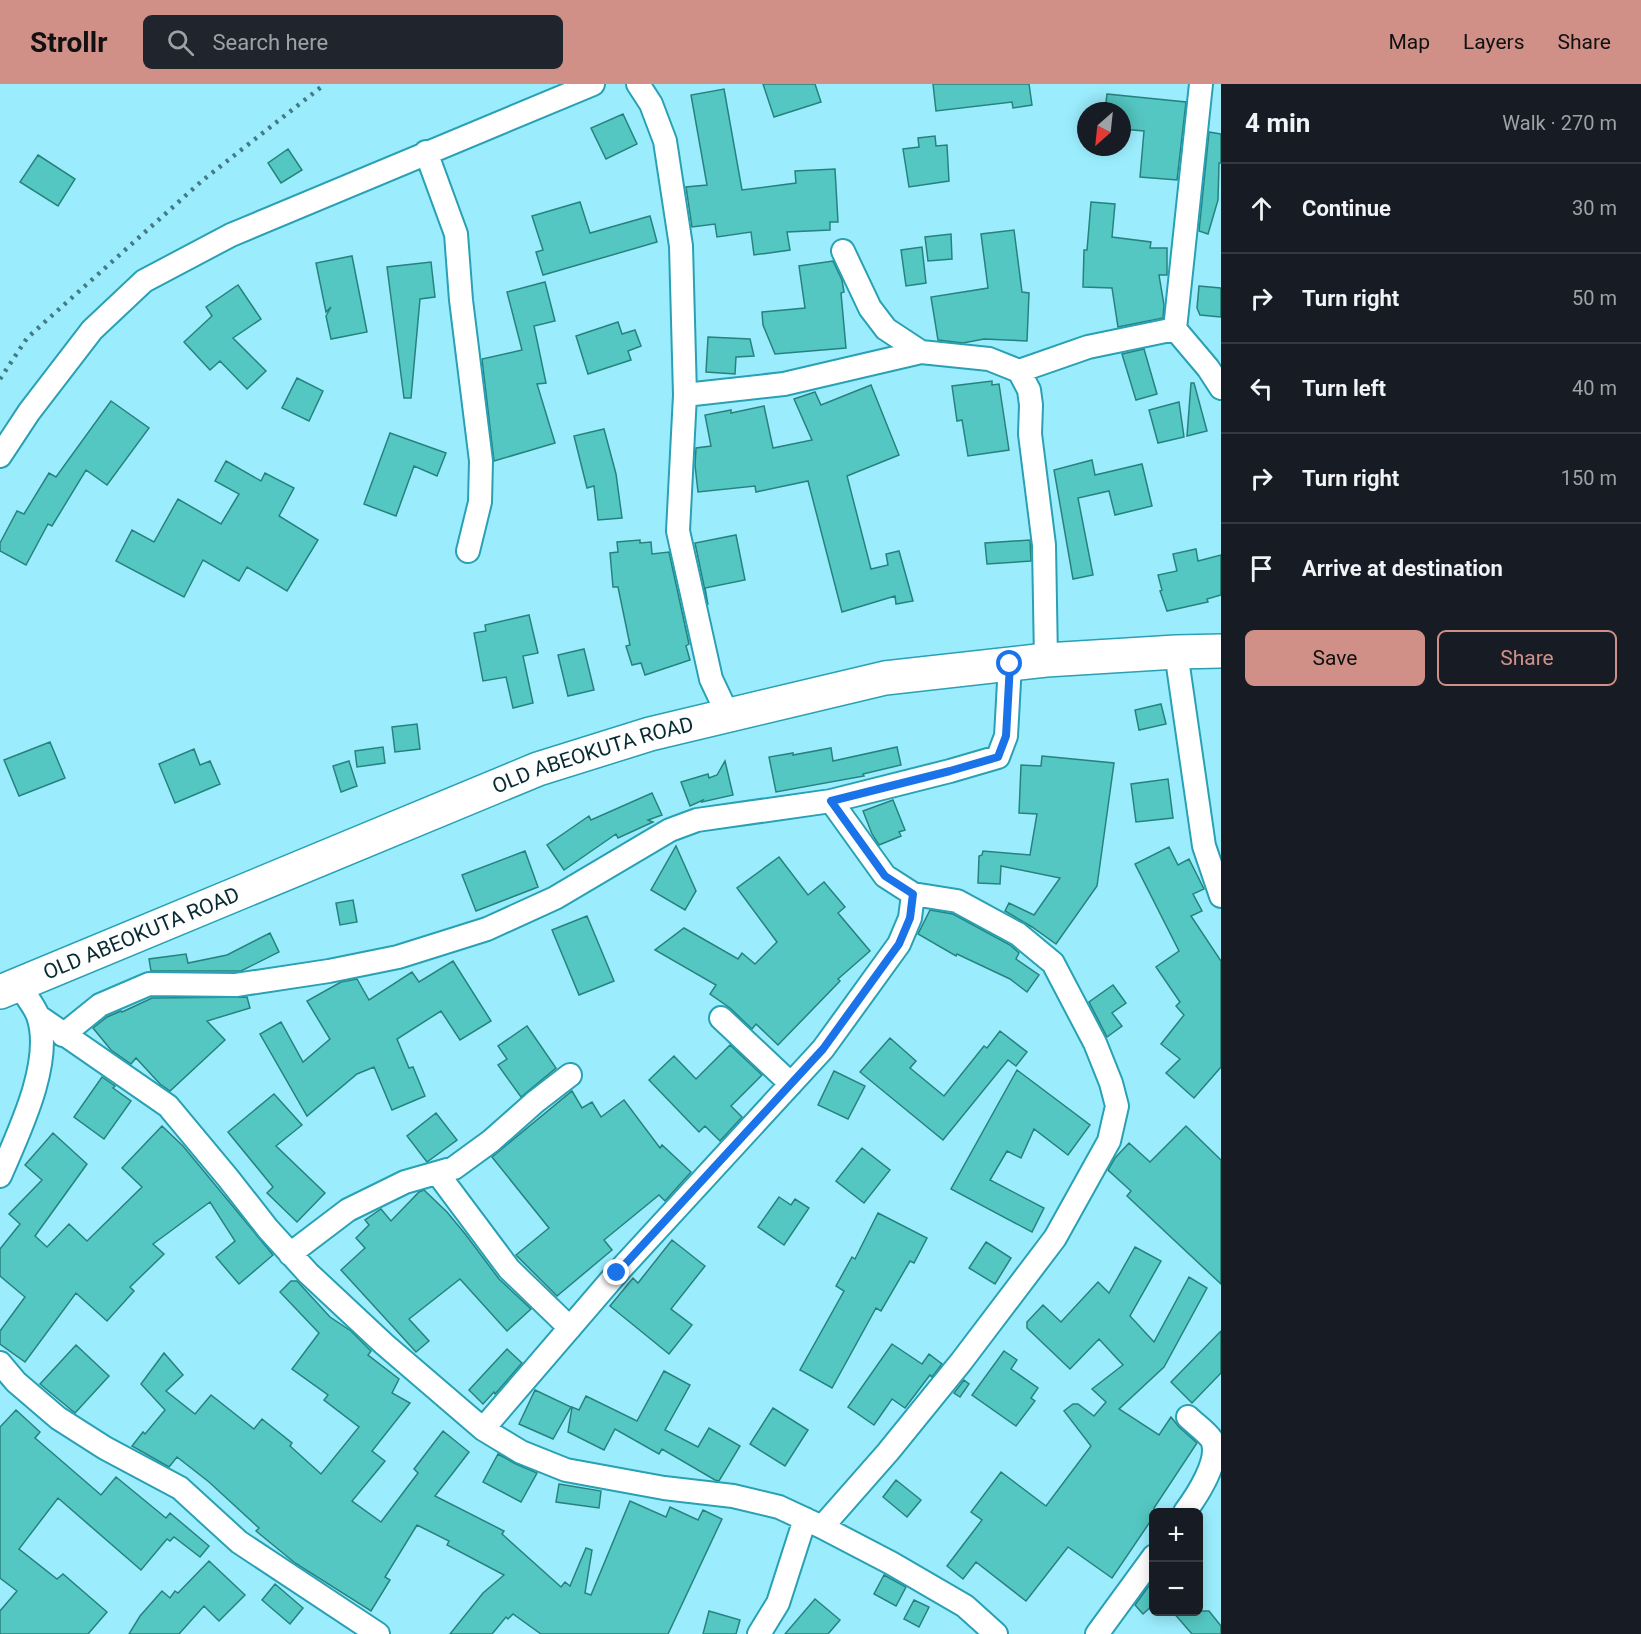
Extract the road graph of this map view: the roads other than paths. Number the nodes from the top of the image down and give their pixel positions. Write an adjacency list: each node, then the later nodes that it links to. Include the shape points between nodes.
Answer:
1 (593, 84): 4 (street)
2 (638, 84): 10 (street, via 651,104 665,141 681,246)
3 (1201, 84): 6 (street)
4 (426, 152): 11 (street, via 231,235 144,281 92,330); 12 (street, via 456,234 481,460 480,502)
5 (843, 251): 7 (street, via 870,308 886,329)
6 (1175, 329): 8 (street, via 1088,347); 9 (street)
7 (921, 352): 8 (street, via 989,359); 10 (street, via 784,384)
8 (1018, 371): 15 (street, via 1029,390 1031,405 1030,434 1044,544)
9 (1221, 388)
10 (685, 395): 17 (street, via 678,531 711,679)
11 (0, 456)
12 (468, 550)
13 (1221, 651): 14 (highway, OLD ABEOKUTA ROAD)
14 (1176, 652): 15 (highway, OLD ABEOKUTA ROAD); 20 (street, via 1204,846)
15 (1046, 660): 16 (highway, OLD ABEOKUTA ROAD)
16 (1010, 664): 17 (highway, OLD ABEOKUTA ROAD, via 885,678); 18 (street, via 1006,736 998,757)
17 (728, 716): 21 (highway, OLD ABEOKUTA ROAD, via 650,734 538,769)
18 (831, 801): 19 (street, via 885,876); 24 (street, via 697,820 670,830 555,898 487,929 398,957 236,985 149,984 100,1005)
19 (913, 894): 26 (street, via 910,918 899,944 823,1049); 35 (street, via 957,901 1018,934 1053,963 1095,1043 1117,1106 1109,1140 1055,1238 888,1452)
20 (1221, 896)
21 (9, 988): 22 (street)
22 (38, 1016): 24 (street); 28 (street, via 42,1044 36,1087)
23 (720, 1018): 26 (street)
24 (63, 1035): 29 (street, via 168,1106)
25 (570, 1075): 27 (street, via 491,1141 454,1168)
26 (791, 1084): 30 (street)
27 (438, 1174): 29 (street, via 405,1182 348,1210); 30 (street, via 509,1269)
28 (0, 1176)
29 (290, 1254): 33 (street, via 384,1344)
30 (570, 1328): 33 (street)
31 (0, 1363): 37 (street, via 58,1418 180,1488 239,1542)
32 (1188, 1417): 34 (street, via 1212,1441 1215,1458)
33 (483, 1429): 35 (street, via 521,1452 567,1470 733,1496 779,1507)
34 (1188, 1508)
35 (814, 1523): 38 (street, via 778,1603); 39 (street, via 965,1606)
36 (1150, 1562): 40 (street)
37 (378, 1634)
38 (759, 1634)
39 (996, 1634)
40 (1097, 1634)

